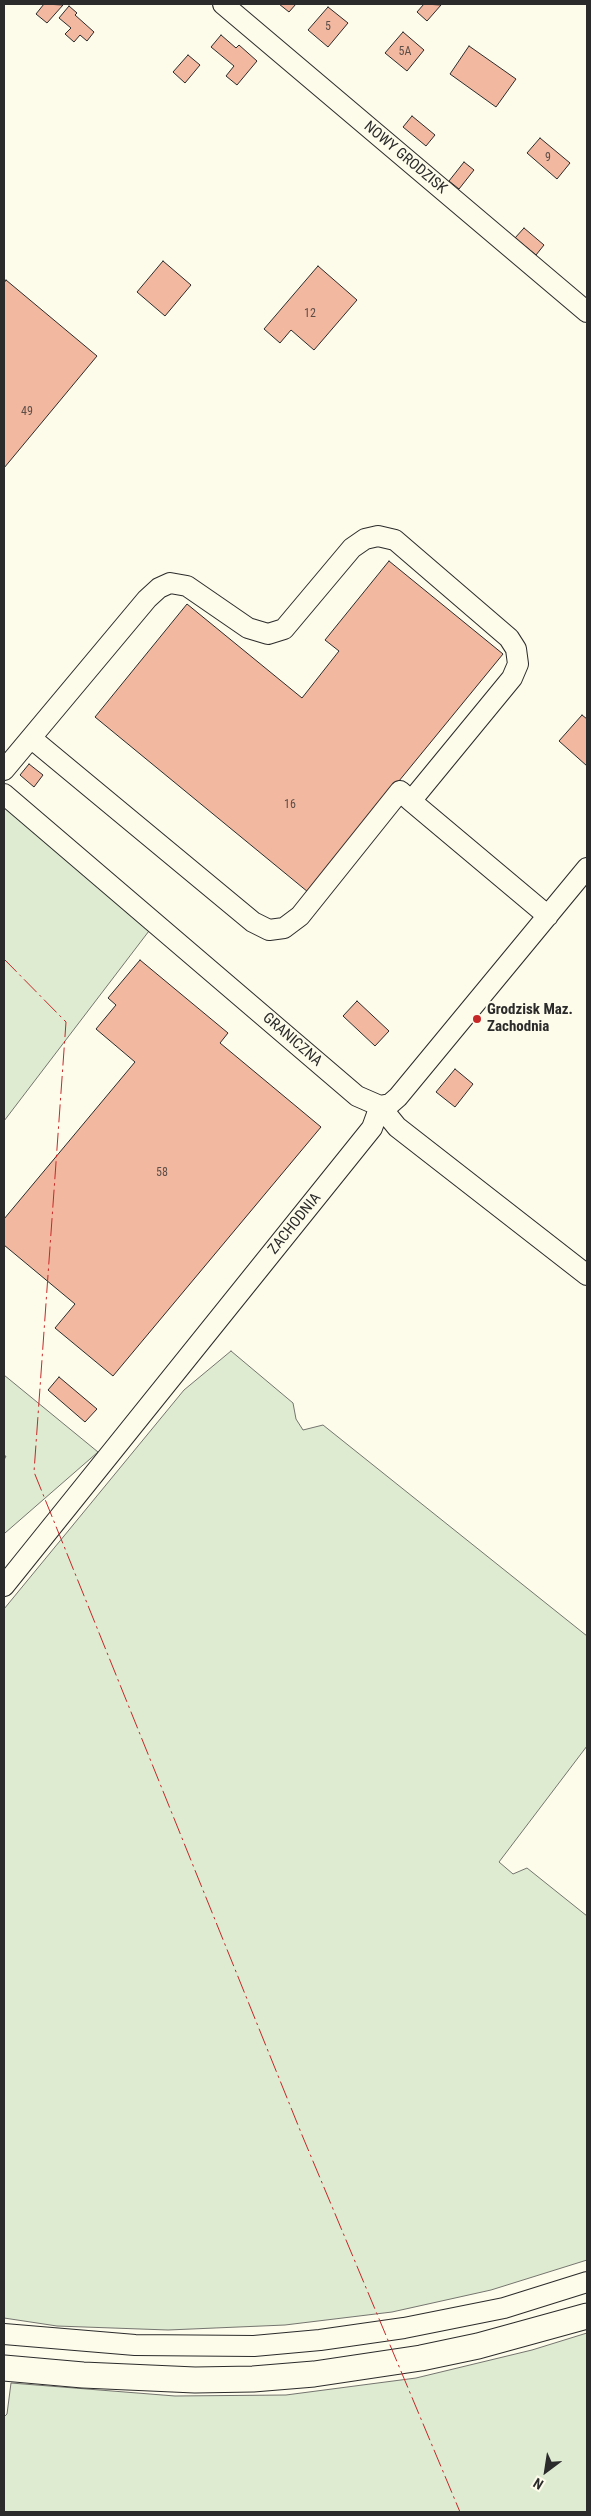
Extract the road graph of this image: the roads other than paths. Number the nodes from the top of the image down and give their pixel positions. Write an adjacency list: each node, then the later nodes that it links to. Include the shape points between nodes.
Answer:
1 (222, 4): 2 (street, NOWY GRODZISK)
2 (587, 312)
3 (31, 738): 4 (street); 6 (street, via 253,922 269,930 284,928 300,916 400,791); 6 (street, via 159,588 170,583 187,586 248,628 268,634 284,629 352,548 365,539 378,536 395,540 509,638 516,649 518,664 512,678)
4 (4, 770)
5 (4, 794): 9 (street, GRANICZNA, via 357,1096)
6 (412, 800): 8 (street)
7 (587, 868): 8 (street)
8 (548, 916): 9 (street, via 398,1097 390,1104)
9 (380, 1106): 10 (street, GRANICZNA, via 397,1127); 11 (street, ZACHODNIA, via 372,1128)
10 (587, 1275)
11 (4, 1586)
12 (587, 2282): 14 (street, via 504,2308 404,2328 264,2345 135,2345)
13 (587, 2316): 15 (main road, via 478,2346 314,2374 195,2380)
14 (4, 2334)
15 (4, 2371)

